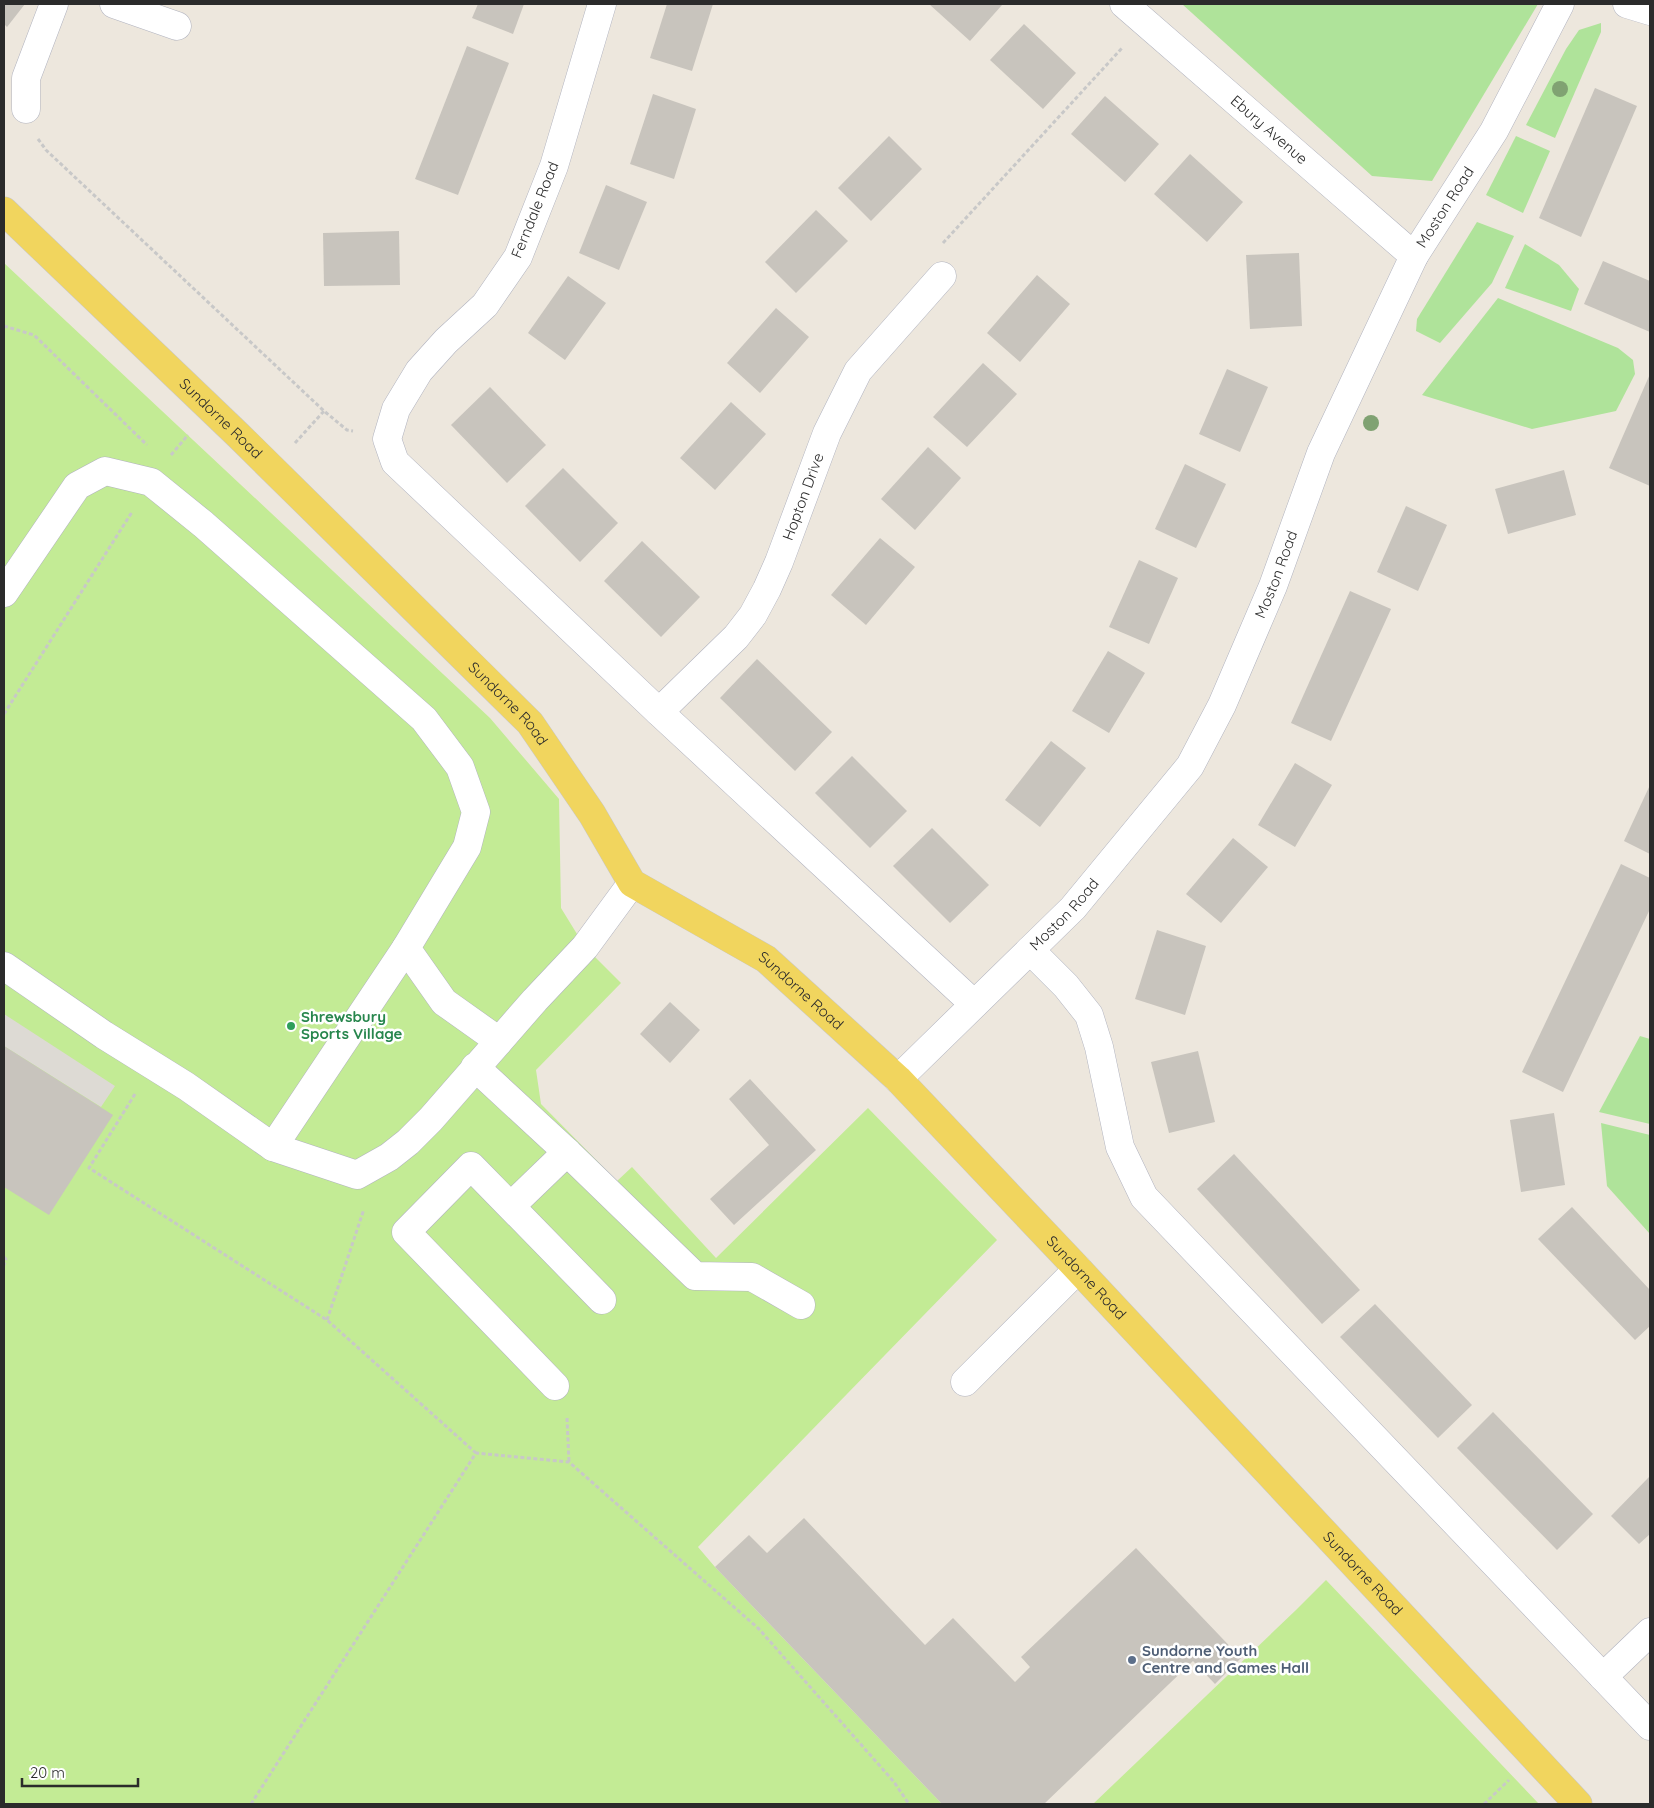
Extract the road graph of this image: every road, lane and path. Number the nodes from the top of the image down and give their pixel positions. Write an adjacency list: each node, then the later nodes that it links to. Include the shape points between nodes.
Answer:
1 (54, 4): 10 (street, via 26,78)
2 (114, 4): 9 (street)
3 (602, 4): 17 (street, Ferndale Road, via 554,166 518,257 484,305 419,371 396,409)
4 (1124, 4): 8 (street, Ebury Avenue)
5 (1560, 4): 12 (street, Moston Road, via 1494,131)
6 (1627, 4): 7 (street)
7 (1650, 12)
8 (1146, 22): 12 (street, Ebury Avenue); 13 (path, via 931,256)
9 (177, 26)
10 (26, 108): 15 (path, via 33,131 46,150)
11 (4, 210): 23 (main road, Sundorne Road, via 530,724 592,814)
12 (1414, 256): 25 (street, Moston Road, via 1321,452 1273,586 1222,705 1190,766 1073,908)
13 (942, 276): 21 (street, Hopton Drive, via 858,371 827,433 778,562 753,615 736,637)
14 (4, 326): 19 (path, via 34,335)
15 (324, 411): 17 (path, via 347,430); 18 (path)
16 (190, 433): 19 (path)
17 (387, 439): 21 (street, via 395,462)
18 (292, 446)
19 (158, 472): 20 (street, via 105,471 77,486); 22 (path); 24 (street, via 273,584 424,719 460,767 476,812 467,847)
20 (4, 593)
21 (659, 712): 27 (street)
22 (4, 714)
23 (632, 883): 28 (street, via 585,947); 31 (main road, Sundorne Road, via 766,959)
24 (406, 948): 28 (street, via 444,1002); 32 (street)
25 (1030, 950): 27 (street, Moston Road); 47 (street, via 1089,1015 1120,1147 1144,1197)
26 (4, 966): 29 (street)
27 (974, 1004): 31 (street, Moston Road)
28 (498, 1041): 30 (street)
29 (153, 1065): 32 (street); 41 (path, via 89,1168)
30 (475, 1067): 33 (street); 34 (street, via 408,1142 390,1157)
31 (898, 1079): 38 (main road, Sundorne Road)
32 (273, 1147): 34 (street)
33 (567, 1152): 35 (street); 40 (street, via 695,1276 752,1277)
34 (358, 1175): 41 (path, via 366,1203)
35 (511, 1206): 39 (street); 43 (street, via 471,1166 406,1232)
36 (4, 1257): 37 (path)
37 (4, 1265)
38 (1078, 1268): 42 (street); 51 (main road, Sundorne Road)
39 (602, 1300)
40 (801, 1305)
41 (327, 1320): 44 (path)
42 (965, 1382)
43 (555, 1386): 45 (path, via 567,1418)
44 (476, 1453): 45 (path); 49 (path)
45 (568, 1462): 50 (path, via 759,1629 894,1782)
46 (1650, 1632): 47 (street)
47 (1603, 1677): 48 (street)
48 (1650, 1726)
49 (251, 1804)
50 (909, 1804)
51 (1578, 1804)

